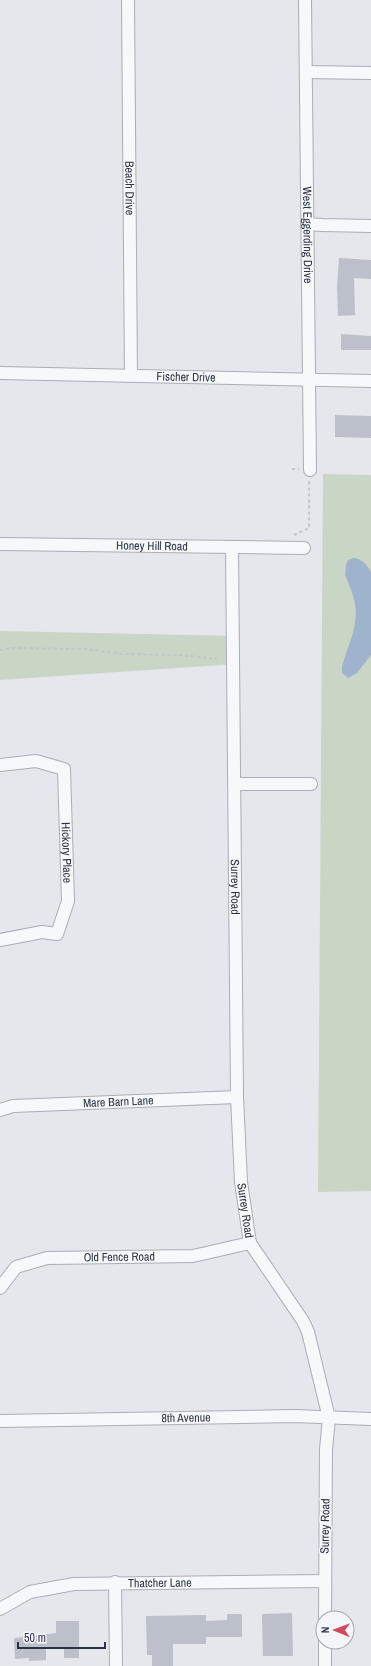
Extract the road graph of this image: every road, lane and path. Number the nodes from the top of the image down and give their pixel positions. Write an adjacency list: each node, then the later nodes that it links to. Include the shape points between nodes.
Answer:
1 (128, 0): 8 (street, Beach Drive)
2 (305, 0): 3 (street, West Eggerding Drive)
3 (306, 72): 4 (street); 5 (street, West Eggerding Drive)
4 (371, 73)
5 (307, 224): 6 (street); 9 (street, West Eggerding Drive)
6 (371, 226)
7 (0, 373): 8 (street, Fischer Drive)
8 (131, 376): 9 (street, Fischer Drive)
9 (309, 380): 10 (street, Fischer Drive); 11 (street, West Eggerding Drive)
10 (371, 380)
11 (310, 470): 12 (path, via 309,528)
12 (292, 537)
13 (0, 544): 14 (street, Honey Hill Road)
14 (232, 548): 15 (street, Honey Hill Road); 19 (street, Surrey Road)
15 (304, 548)
16 (0, 650): 17 (path, via 87,649 121,654 179,655)
17 (217, 659)
18 (0, 765): 21 (street, Hickory Place, via 36,761 64,769 68,900 57,934 42,932)
19 (234, 784): 20 (street); 22 (street, Surrey Road)
20 (311, 784)
21 (0, 940)
22 (237, 1098): 23 (street, Mare Barn Lane, via 13,1106); 24 (street, Surrey Road, via 241,1182)
23 (0, 1110)
24 (250, 1243): 25 (street, Old Fence Road, via 193,1256 47,1258 16,1267); 26 (street, Surrey Road, via 308,1332)
25 (0, 1288)
26 (329, 1418): 27 (street, 8th Avenue); 28 (street, 8th Avenue, via 294,1416); 29 (street, Surrey Road, via 326,1449)
27 (371, 1419)
28 (0, 1421)
29 (324, 1580): 30 (street, Thatcher Lane); 32 (street, Surrey Road)
30 (115, 1582): 31 (street, Thatcher Lane, via 74,1584 30,1592); 34 (street)
31 (0, 1608)
32 (325, 1610)
33 (325, 1650): 35 (street)
34 (116, 1666)
35 (325, 1666)

